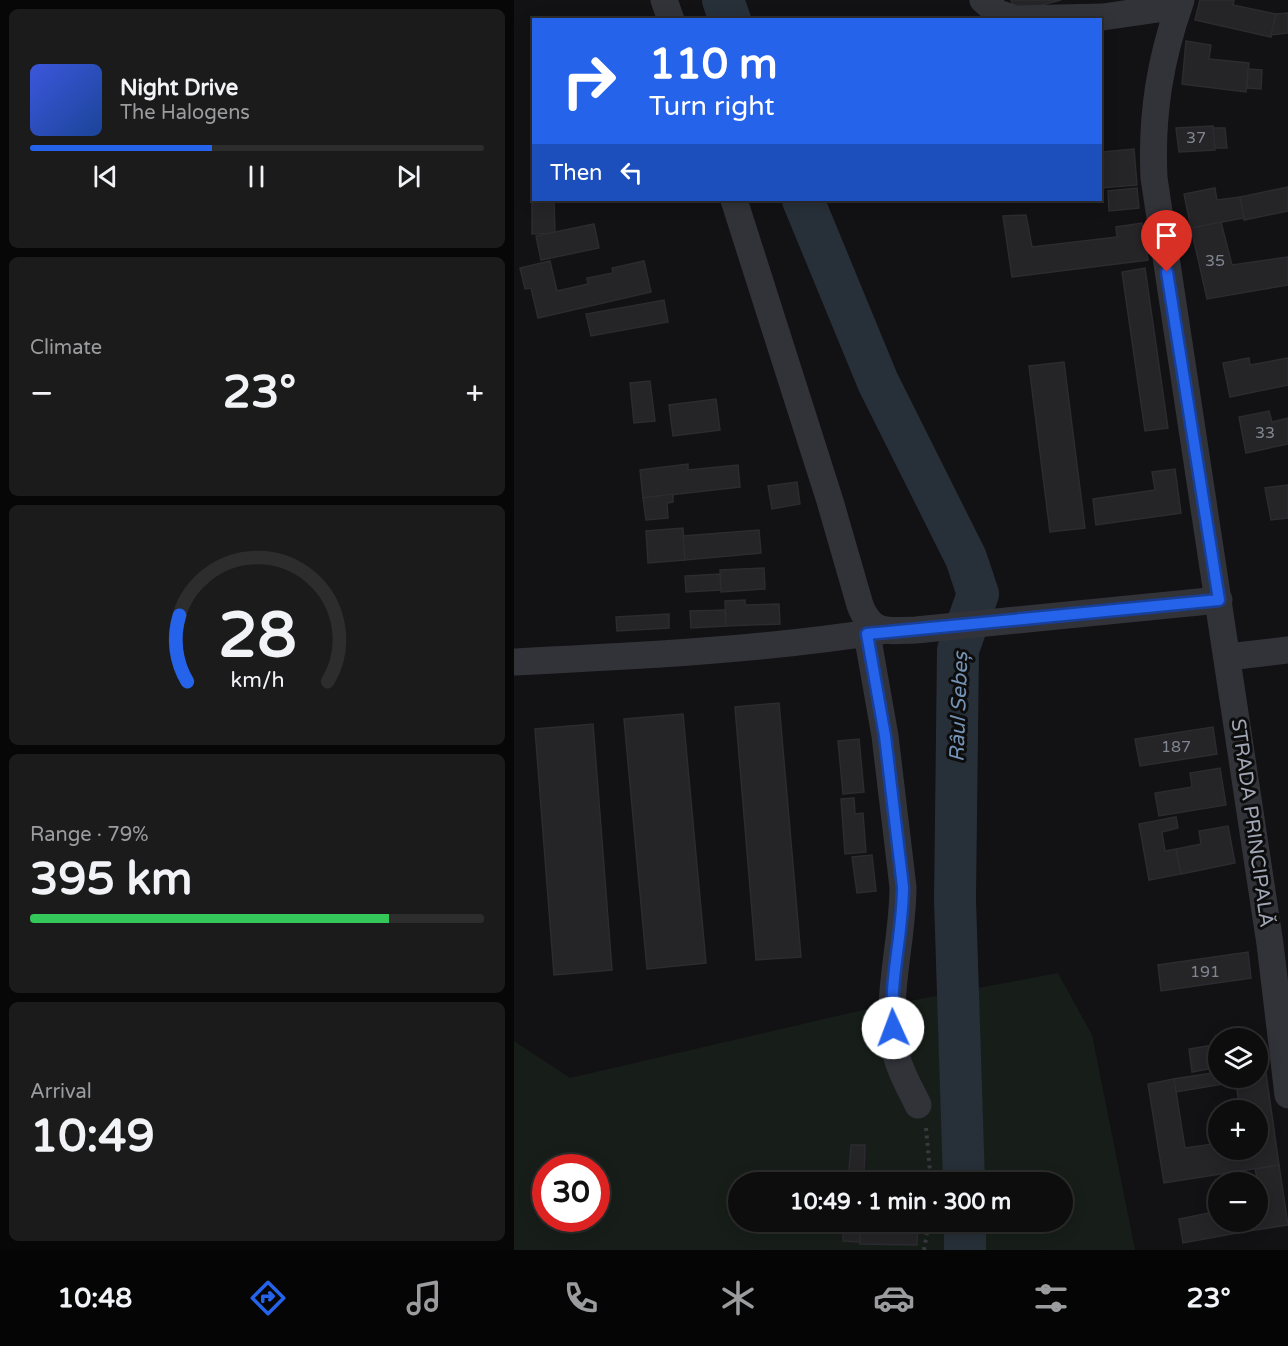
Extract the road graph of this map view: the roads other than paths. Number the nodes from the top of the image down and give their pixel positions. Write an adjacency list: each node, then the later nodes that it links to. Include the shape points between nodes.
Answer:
1 (664, 0): 4 (street)
2 (983, 0): 5 (street, STRADA PRINCIPALĂ, via 998,13)
3 (1180, 3): 6 (street, STRADA PRINCIPALĂ, via 1103,17); 8 (street, STRADA PRINCIPALĂ, via 1156,97 1154,178)
4 (670, 18)
5 (1013, 18)
6 (1060, 18)
7 (734, 201): 9 (street, via 860,605)
8 (1219, 600): 9 (street); 11 (street, STRADA PRINCIPALĂ)
9 (875, 632): 12 (street, via 673,653); 14 (street, via 903,887 892,1014 900,1065)
10 (1288, 650): 11 (street)
11 (1228, 657): 13 (street, STRADA PRINCIPALĂ)
12 (514, 662)
13 (1288, 1095)
14 (918, 1105)

